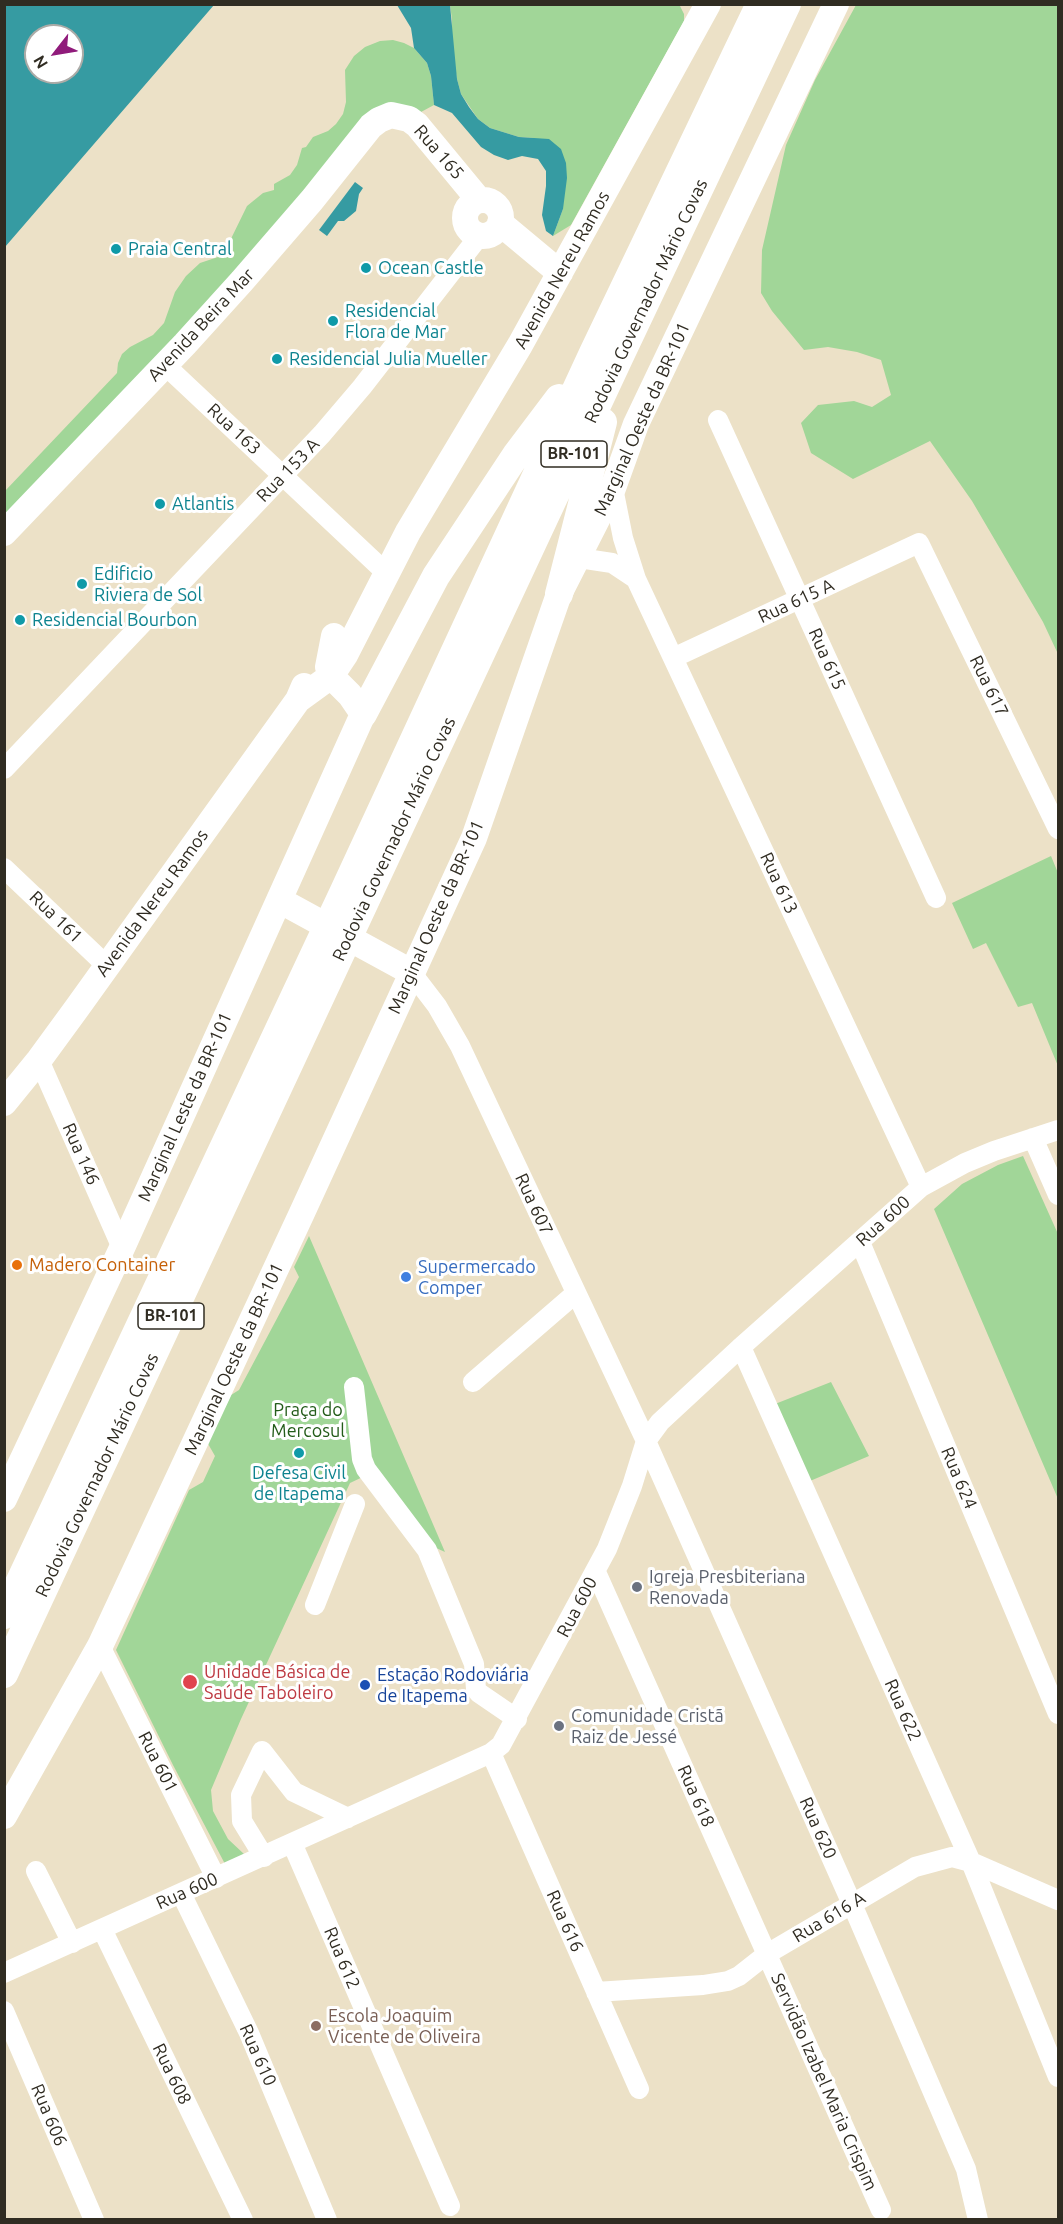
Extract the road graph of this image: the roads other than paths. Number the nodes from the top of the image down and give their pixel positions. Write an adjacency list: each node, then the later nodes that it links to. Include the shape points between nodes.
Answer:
1 (708, 4): 7 (main road, Avenida Nereu Ramos)
2 (760, 4): 8 (highway, Rodovia Governador Mário Covas / BR-101)
3 (787, 4): 8 (highway, Rodovia Governador Mário Covas / BR-101)
4 (836, 4): 12 (main road, Marginal Oeste da BR-101, via 636,424)
5 (391, 115): 6 (main road, Rua 165, via 417,124 479,200 499,208 501,216); 9 (main road, Avenida Beira Mar, via 371,126 279,239)
6 (490, 229): 7 (main road); 11 (street, Rua 153 A, via 339,415)
7 (560, 273): 14 (main road, Avenida Nereu Ramos)
8 (606, 355): 19 (highway); 25 (highway, via 516,455 436,576); 31 (highway, Rodovia Governador Mário Covas / BR-101)
9 (165, 365): 11 (street, Rua 163); 13 (main road, Avenida Beira Mar)
10 (718, 420): 20 (street, Rua 615)
11 (282, 475): 17 (street, Rua 163); 26 (street, Rua 153 A)
12 (613, 488): 16 (main road, Marginal Oeste da BR-101); 18 (street, Rua 613)
13 (4, 532)
14 (408, 532): 17 (main road, Avenida Nereu Ramos); 23 (main road, Avenida Nereu Ramos)
15 (919, 543): 20 (street, Rua 615 A); 27 (street, Rua 617)
16 (579, 558): 18 (street, via 612,563); 19 (main road, Marginal Oeste da BR-101)
17 (381, 568): 21 (main road, Avenida Nereu Ramos)
18 (636, 579): 22 (street, Rua 613)
19 (559, 594): 33 (main road, Marginal Oeste da BR-101, via 474,838)
20 (800, 599): 22 (street, Rua 615 A); 29 (street, Rua 615)
21 (334, 636): 23 (main road, via 328,667); 24 (main road, Avenida Nereu Ramos)
22 (673, 658): 38 (street, Rua 613)
23 (331, 676): 24 (main road, Avenida Nereu Ramos); 25 (main road)
24 (298, 700): 32 (main road, Avenida Nereu Ramos)
25 (363, 714): 30 (main road, Marginal Leste da BR-101)
26 (4, 770)
27 (1059, 828)
28 (4, 868): 32 (street, Rua 161)
29 (936, 898)
30 (279, 900): 33 (main road); 41 (main road, Marginal Leste da BR-101)
31 (327, 954): 51 (highway, Rodovia Governador Mário Covas / BR-101); 53 (highway, Rodovia Governador Mário Covas / BR-101)
32 (107, 966): 34 (main road, Avenida Nereu Ramos)
33 (411, 972): 42 (street, Rua 607, via 460,1046); 52 (main road, Marginal Oeste da BR-101)
34 (39, 1060): 35 (main road, Avenida Nereu Ramos); 41 (street, Rua 146)
35 (4, 1103)
36 (1059, 1130): 37 (street, Rua 600)
37 (1033, 1138): 38 (street, Rua 600, via 965,1163); 39 (street)
38 (921, 1187): 40 (street, Rua 600)
39 (1059, 1195)
40 (860, 1242): 43 (street, Rua 600); 54 (street, Rua 624)
41 (122, 1248): 47 (main road, Marginal Leste da BR-101)
42 (576, 1293): 44 (street); 46 (street, Rua 607)
43 (741, 1347): 46 (street, Rua 600, via 660,1422); 61 (street, Rua 622)
44 (473, 1382)
45 (354, 1387): 55 (street, via 366,1469 427,1550 474,1664 476,1689)
46 (646, 1441): 49 (street, Rua 600, via 616,1530); 66 (street, Rua 620)
47 (4, 1499)
48 (355, 1504): 50 (street)
49 (596, 1572): 55 (street, Rua 600); 69 (street, Rua 618)
50 (315, 1605)
51 (4, 1615)
52 (100, 1646): 57 (main road, Marginal Oeste da BR-101); 63 (street, Rua 601)
53 (4, 1674)
54 (1059, 1714)
55 (517, 1719): 56 (street, Rua 600, via 501,1745)
56 (491, 1753): 58 (street, Rua 600); 71 (street, Rua 616)
57 (4, 1816)
58 (348, 1818): 59 (street, Rua 600); 60 (street, via 294,1792 262,1751 241,1795 242,1821)
59 (292, 1843): 60 (street, Rua 600); 75 (street, Rua 612)
60 (264, 1857): 63 (street, Rua 600)
61 (971, 1862): 65 (street, Rua 616 A); 66 (street, Rua 616 A, via 952,1857 915,1867); 73 (street, Rua 622)
62 (36, 1871): 68 (street)
63 (216, 1878): 64 (street, Rua 600)
64 (181, 1893): 67 (street, Rua 600); 79 (street, Rua 610, via 249,2033)
65 (1059, 1900)
66 (852, 1904): 69 (street, Rua 616 A); 80 (street, Rua 620, via 966,2169)
67 (102, 1929): 68 (street, Rua 600); 78 (street, Rua 608)
68 (72, 1943): 70 (street, Rua 600)
69 (767, 1954): 71 (street, Rua 616 A, via 739,1976 716,1983); 76 (street, Servidão Izabel Maria Crispim)
70 (4, 1973)
71 (596, 1992): 74 (street, Rua 616)
72 (4, 2011): 77 (street, Rua 606)
73 (1059, 2077)
74 (639, 2089)
75 (450, 2206)
76 (880, 2210)
77 (94, 2220)
78 (243, 2220)
79 (327, 2220)
80 (978, 2220)

